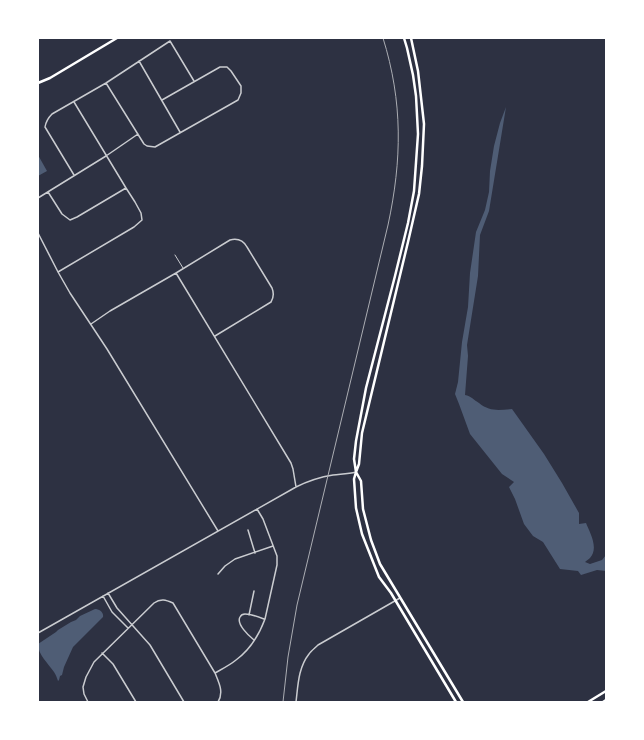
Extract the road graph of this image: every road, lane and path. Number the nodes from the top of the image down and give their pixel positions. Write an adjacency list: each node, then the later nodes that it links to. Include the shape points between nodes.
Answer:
1 (117, 38): 6 (main road)
2 (404, 38): 24 (main road, via 416,96 418,134 414,191 366,388 356,441)
3 (411, 38): 24 (main road, via 424,124 421,180 362,433)
4 (139, 61): 5 (street, via 170,41); 7 (street); 8 (street)
5 (195, 81): 8 (street); 10 (street, via 220,67 227,67 241,86 241,93 238,100)
6 (38, 83)
7 (106, 83): 9 (street); 11 (street)
8 (162, 100): 10 (street)
9 (74, 102): 12 (street); 13 (street, via 48,117 45,127)
10 (180, 132): 11 (street, via 155,147 144,144)
11 (138, 134): 12 (street)
12 (106, 156): 13 (street); 14 (street)
13 (74, 175): 15 (street)
14 (126, 188): 15 (street, via 70,220 62,214); 20 (street, via 141,213 142,220)
15 (48, 192): 16 (street)
16 (38, 198)
17 (38, 234): 20 (street)
18 (175, 255): 19 (lane)
19 (183, 269): 21 (street); 23 (street, via 230,240 240,240 273,291 271,302)
20 (58, 272): 22 (street)
21 (176, 273): 22 (street); 23 (street)
22 (91, 324): 28 (street)
23 (215, 336): 25 (street, via 291,463)
24 (356, 472): 25 (street, via 326,476); 35 (main road, via 371,540 380,564); 36 (main road, via 356,508 362,534 379,577)
25 (296, 487): 26 (street)
26 (257, 509): 28 (street); 29 (street)
27 (248, 530): 30 (street)
28 (218, 531): 33 (street)
29 (273, 546): 30 (street); 38 (street, via 278,565)
30 (255, 553): 31 (street, via 235,559)
31 (218, 574)
32 (254, 590): 37 (street)
33 (108, 593): 34 (street); 39 (street)
34 (103, 596): 40 (street, via 112,612); 41 (street)
35 (400, 598): 36 (street); 53 (main road)
36 (395, 600): 51 (street, via 318,645 308,654 298,677); 52 (main road)
37 (249, 615): 38 (street); 42 (street, via 242,615 238,622)
38 (265, 619): 42 (street)
39 (132, 625): 40 (street); 44 (street, via 158,600 173,603); 49 (street, via 150,645)
40 (128, 628): 43 (street)
41 (38, 633)
42 (254, 640): 44 (street, via 235,661)
43 (102, 653): 47 (street, via 90,667 84,683 84,694); 48 (street, via 113,664)
44 (215, 673): 50 (street, via 221,691)
45 (606, 691): 54 (main road)
46 (606, 700): 55 (main road)
47 (88, 702)
48 (136, 702)
49 (184, 702)
50 (218, 702)
51 (296, 702)
52 (456, 702)
53 (463, 702)
54 (588, 702)
55 (603, 702)

